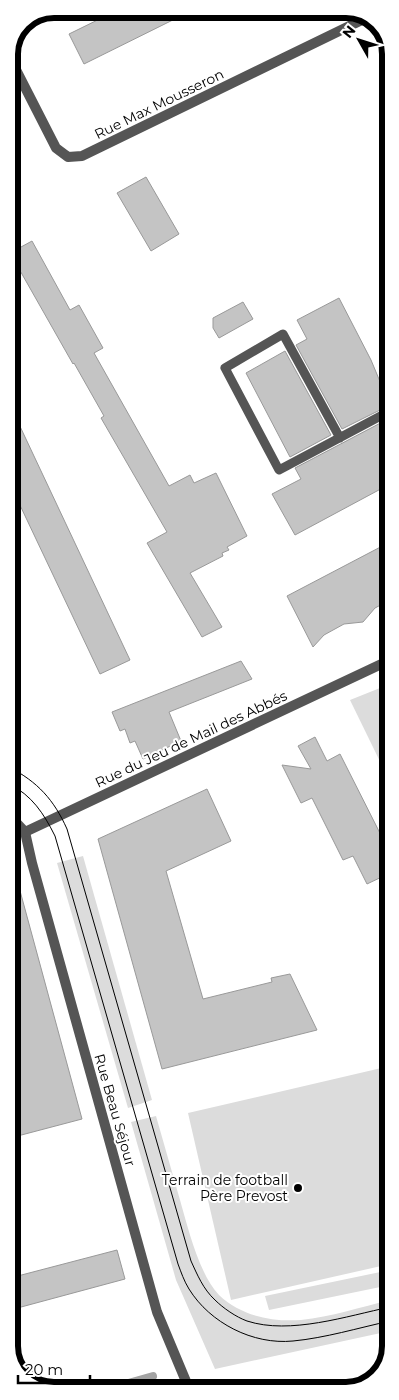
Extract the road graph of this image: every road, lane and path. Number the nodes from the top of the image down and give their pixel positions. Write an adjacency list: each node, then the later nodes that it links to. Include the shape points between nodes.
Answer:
1 (360, 21): 2 (street, Rue Max Mousseron, via 82,156 68,157 56,148)
2 (18, 74)
3 (382, 415): 4 (lane)
4 (340, 438): 4 (lane, via 279,470 225,368 283,334)
5 (382, 664): 7 (street, Rue du Jeu de Mail des Abbés)
6 (18, 824): 7 (street)
7 (26, 832): 8 (street, Rue Beau Séjour, via 157,1312)
8 (186, 1382)

